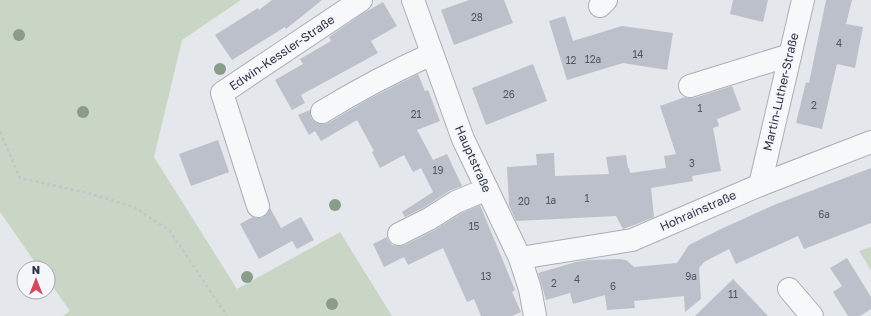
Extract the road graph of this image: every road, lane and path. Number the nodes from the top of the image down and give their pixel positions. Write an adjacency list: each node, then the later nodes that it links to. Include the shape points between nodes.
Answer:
1 (361, 0): 12 (street, Edwin-Kessler-Straße, via 222,93)
2 (413, 0): 4 (street, Hauptstraße)
3 (803, 0): 5 (street, Martin-Luther-Straße)
4 (432, 54): 7 (street); 11 (street, Hauptstraße, via 463,139)
5 (790, 55): 6 (street); 10 (street, Martin-Luther-Straße)
6 (690, 86)
7 (322, 112)
8 (0, 132): 16 (path, via 20,178 134,207 170,231)
9 (871, 142): 10 (street, Hohrainstraße)
10 (760, 184): 14 (street, Hohrainstraße, via 632,240)
11 (487, 189): 13 (street, via 456,202); 14 (street, Hauptstraße)
12 (258, 206)
13 (399, 234)
14 (520, 258): 17 (street, Hauptstraße)
15 (789, 288): 18 (street)
16 (227, 316)
17 (535, 316)
18 (812, 316)

